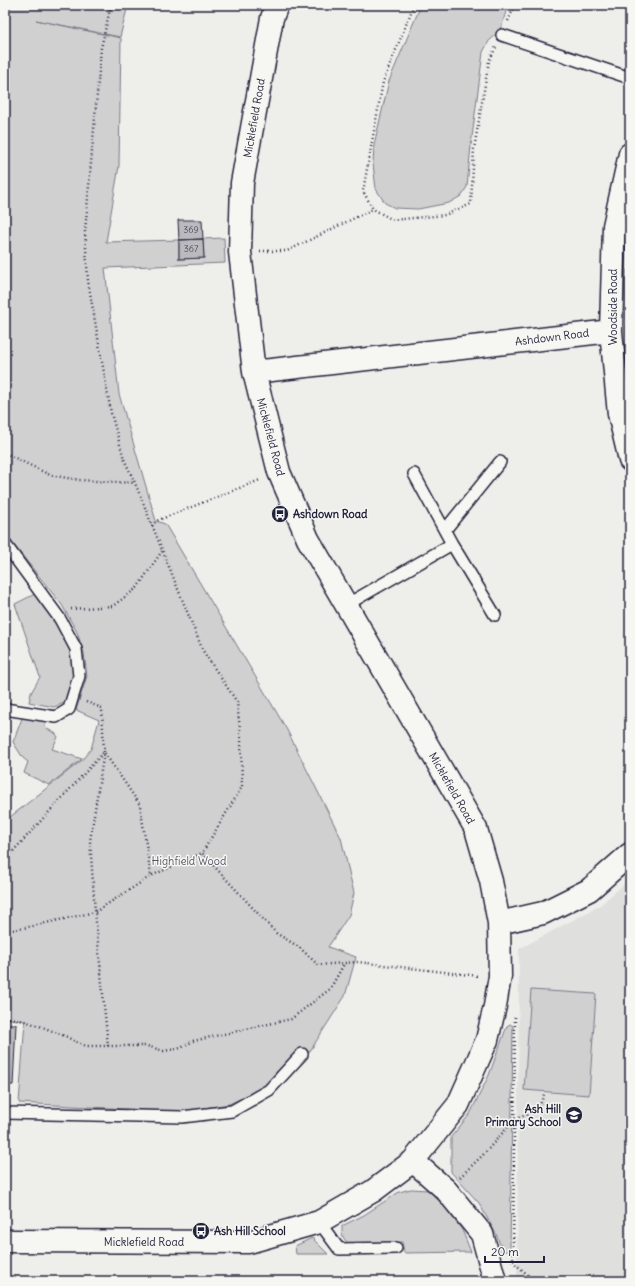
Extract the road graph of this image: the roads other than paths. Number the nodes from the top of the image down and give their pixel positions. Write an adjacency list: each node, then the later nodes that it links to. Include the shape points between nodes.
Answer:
1 (277, 5): 6 (street, Micklefield Road, via 272,18 242,183 240,252)
2 (502, 35): 3 (lane)
3 (630, 78)
4 (630, 154): 5 (street, Woodside Road, via 614,226)
5 (612, 331): 6 (street, Ashdown Road); 7 (street, Woodside Road, via 619,414)
6 (254, 372): 13 (street, Micklefield Road, via 279,472 308,539)
7 (630, 460)
8 (500, 462): 10 (lane)
9 (414, 474): 10 (lane)
10 (445, 530): 12 (lane)
11 (5, 544): 15 (lane, via 60,619 76,649 79,676 69,709 56,717)
12 (452, 544): 13 (lane); 14 (lane)
13 (346, 605): 17 (street, Micklefield Road, via 476,829 491,881)
14 (495, 615)
15 (5, 709)
16 (630, 854): 17 (street, via 589,890 543,913)
17 (499, 923): 20 (street, Micklefield Road, via 500,976 496,1006 487,1040 458,1104)
18 (302, 1054): 19 (lane, via 269,1090 232,1111 182,1117)
19 (5, 1113)
20 (413, 1161): 21 (street, Micklefield Road, via 374,1192); 24 (street, via 446,1190 482,1234)
21 (319, 1222): 22 (street, Micklefield Road, via 249,1242); 23 (lane, via 339,1249)
22 (5, 1241)
23 (396, 1248)
24 (495, 1281)

